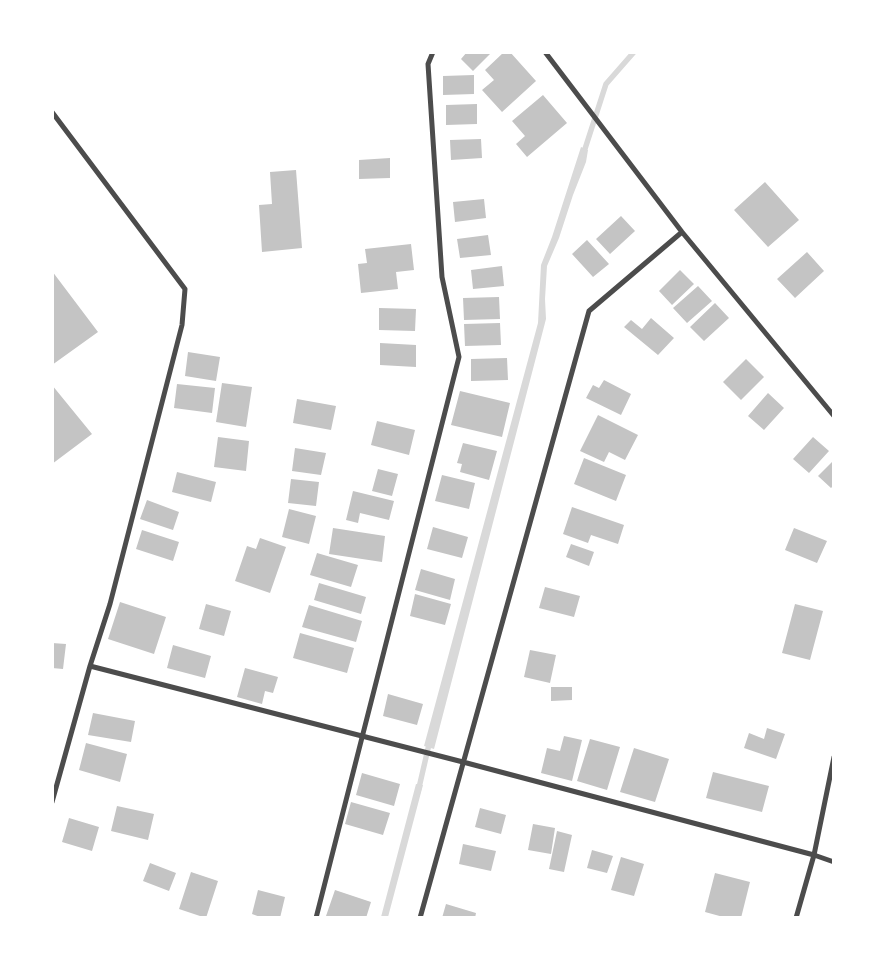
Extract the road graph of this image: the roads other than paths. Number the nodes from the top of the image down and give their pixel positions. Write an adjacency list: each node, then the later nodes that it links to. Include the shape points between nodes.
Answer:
1 (433, 52): 7 (street, via 428,64 442,276 459,357)
2 (545, 52): 4 (street)
3 (52, 112): 6 (street, via 185,290 182,325 110,604)
4 (682, 232): 5 (street); 9 (street, via 589,311)
5 (834, 416)
6 (90, 666): 7 (street); 10 (street)
7 (362, 736): 9 (street); 13 (street)
8 (834, 757): 11 (street)
9 (462, 762): 11 (street); 14 (street)
10 (52, 802)
11 (814, 855): 12 (street); 15 (street)
12 (834, 862)
13 (316, 918)
14 (420, 918)
15 (796, 918)

